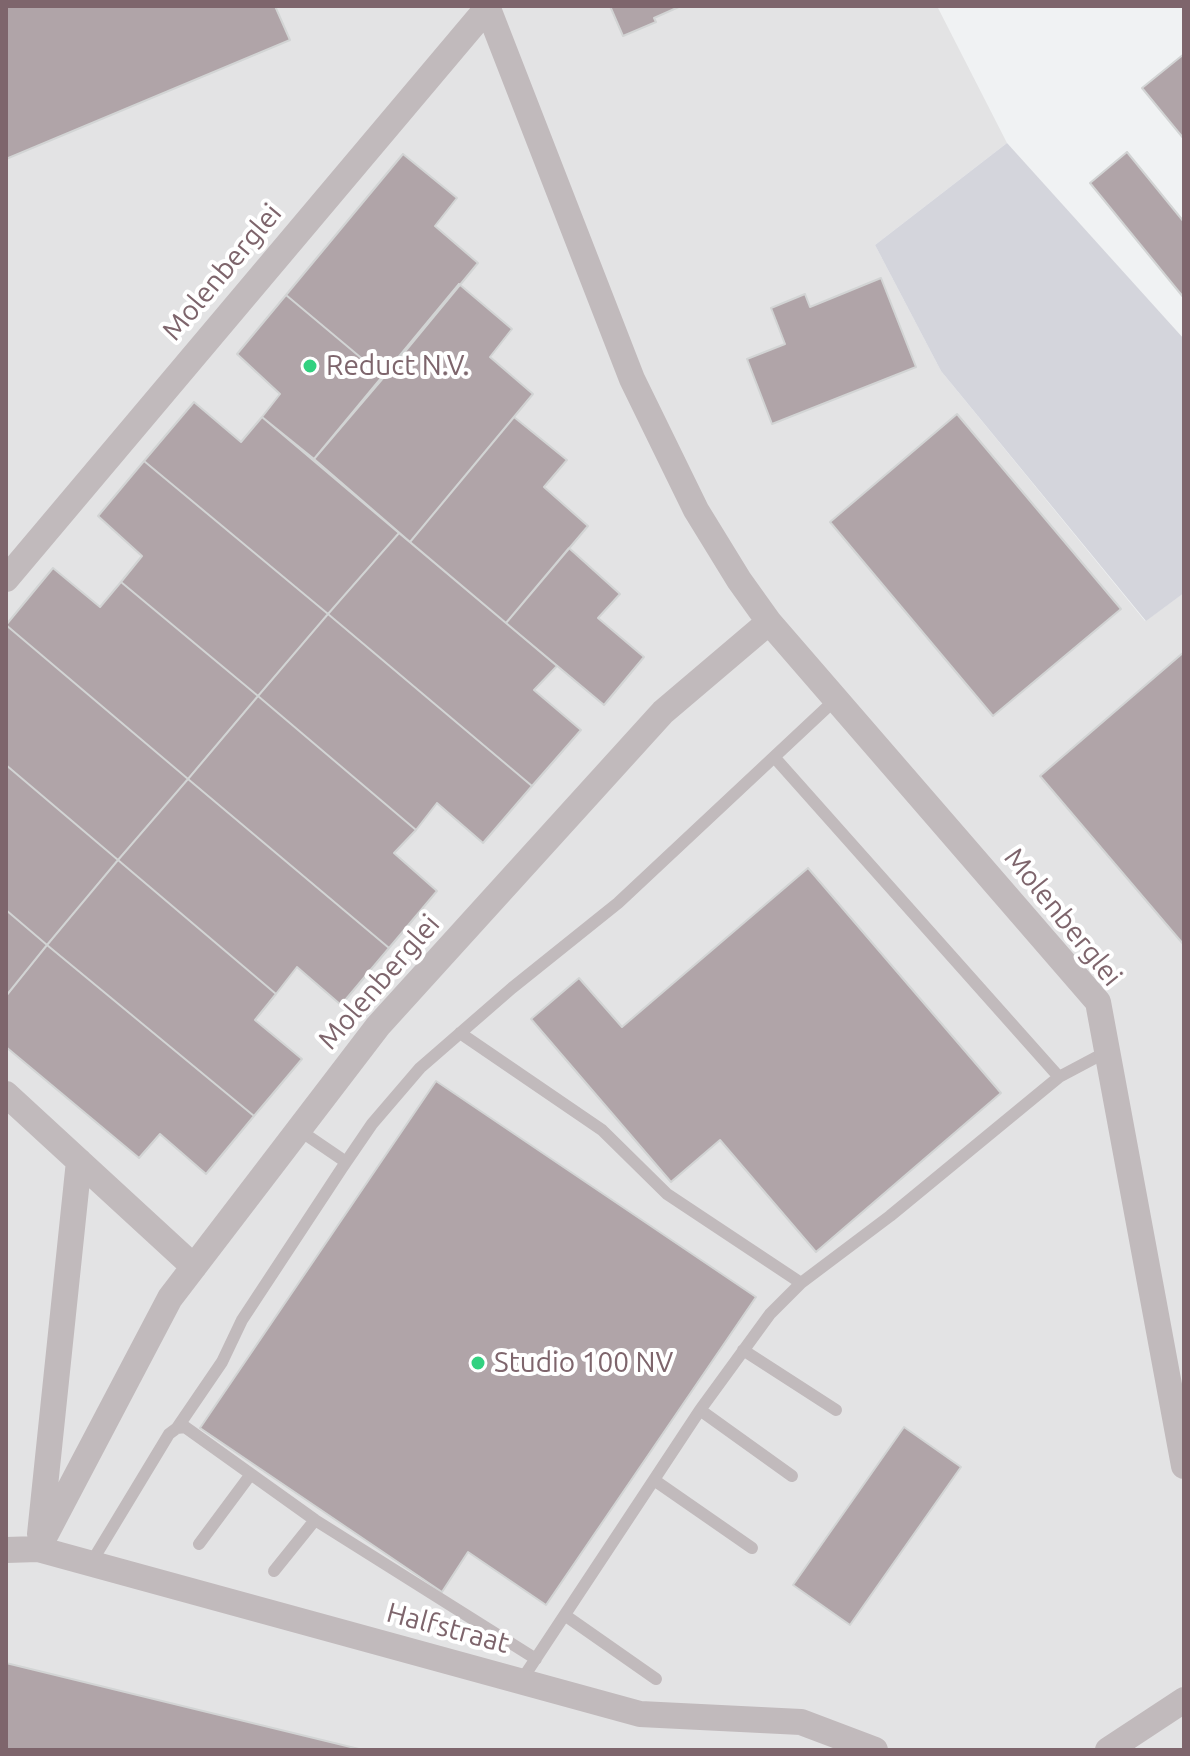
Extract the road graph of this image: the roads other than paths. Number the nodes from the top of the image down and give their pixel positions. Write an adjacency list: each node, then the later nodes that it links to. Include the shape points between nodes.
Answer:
1 (488, 7): 2 (street, Molenberglei); 3 (street, Molenberglei, via 632,379 696,510)
2 (6, 579)
3 (769, 622): 4 (street, Molenberglei); 10 (street, Molenberglei, via 663,712 378,1026)
4 (836, 699): 5 (lane); 7 (street, Molenberglei, via 1098,1002)
5 (775, 758): 6 (lane, via 618,903); 8 (lane)
6 (460, 1033): 12 (lane, via 420,1068); 14 (lane, via 602,1130 667,1194)
7 (1108, 1051): 8 (lane); 19 (street, Molenberglei)
8 (1059, 1077): 14 (lane)
9 (6, 1094): 11 (street)
10 (299, 1130): 12 (lane); 13 (street, Molenberglei)
11 (79, 1161): 13 (street); 26 (street)
12 (346, 1162): 18 (lane)
13 (194, 1267): 26 (street, Molenberglei, via 170,1298)
14 (801, 1283): 15 (lane)
15 (743, 1350): 16 (lane); 17 (lane)
16 (700, 1410): 21 (lane); 22 (lane)
17 (836, 1410)
18 (177, 1428): 20 (lane, via 185,1427); 28 (lane)
19 (1184, 1466)
20 (251, 1474): 23 (lane); 24 (lane)
21 (792, 1476)
22 (654, 1480): 25 (lane); 30 (lane)
23 (315, 1520): 29 (lane); 31 (lane)
24 (199, 1544)
25 (752, 1548)
26 (38, 1549): 27 (street, Halfstraat); 28 (street, Halfstraat)
27 (6, 1550)
28 (91, 1563): 33 (street, Halfstraat)
29 (274, 1571)
30 (566, 1616): 31 (lane); 32 (lane)
31 (536, 1659): 33 (lane)
32 (656, 1679)
33 (521, 1681): 35 (street, Halfstraat, via 640,1714 801,1722)
34 (1184, 1700): 36 (street)
35 (875, 1750)
36 (1108, 1750)

